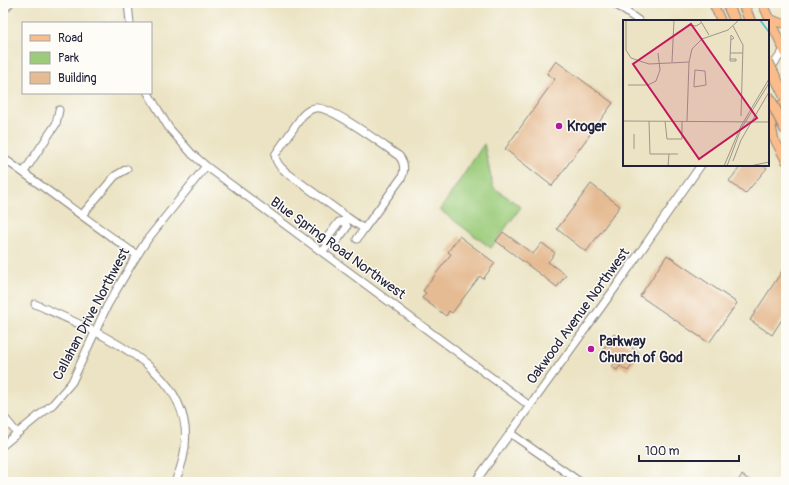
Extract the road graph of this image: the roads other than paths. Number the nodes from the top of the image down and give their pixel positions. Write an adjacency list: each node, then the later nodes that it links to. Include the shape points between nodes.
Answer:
1 (10, 3): 8 (street)
2 (128, 3): 15 (street)
3 (614, 3): 10 (street)
4 (713, 3): 11 (main road)
5 (727, 3): 12 (highway)
6 (743, 3): 9 (highway)
7 (762, 3): 13 (main road)
8 (3, 11)
9 (749, 19)
10 (638, 20)
11 (721, 20)
12 (735, 20)
13 (766, 20)
14 (769, 20): 16 (main road)
15 (130, 22)
16 (786, 24)
17 (769, 25): 18 (main road)
18 (785, 50): 20 (street)
19 (769, 64): 23 (highway, bridge)
20 (769, 70)
21 (149, 94): 30 (street, Blue Spring Road Northwest, via 169,128)
22 (769, 97): 26 (highway, bridge)
23 (786, 99)
24 (786, 104): 27 (main road, via 778,106 771,114)
25 (59, 110): 33 (street, via 56,124)
26 (786, 131)
27 (771, 136): 29 (main road)
28 (3, 158): 33 (street)
29 (786, 161)
30 (206, 166): 38 (street, Blue Spring Road Northwest); 39 (street, Callahan Drive Northwest)
31 (700, 166): 42 (street, Oakwood Avenue Northwest)
32 (127, 169): 34 (street, via 115,176)
33 (24, 172): 34 (street)
34 (82, 215): 39 (street)
35 (346, 219): 36 (street); 36 (street, via 286,172 276,160 275,155 302,116 316,108 322,108 354,124 402,160 402,177); 38 (street, via 347,227 334,245 327,246)
36 (364, 229): 37 (street)
37 (358, 239)
38 (322, 252): 42 (street, Blue Spring Road Northwest)
39 (137, 256): 41 (street, Callahan Drive Northwest, via 114,293)
40 (35, 304): 41 (street)
41 (96, 332): 44 (street, Callahan Drive Northwest, via 72,382 53,404); 47 (street, via 112,340 152,369 172,390 180,405 186,439)
42 (530, 406): 45 (street, Oakwood Avenue Northwest)
43 (3, 416): 44 (street)
44 (17, 433): 46 (street, Callahan Drive Northwest)
45 (510, 433): 48 (street, Oakwood Avenue Northwest); 49 (street)
46 (3, 445)
47 (175, 482)
48 (475, 482)
49 (580, 482)

